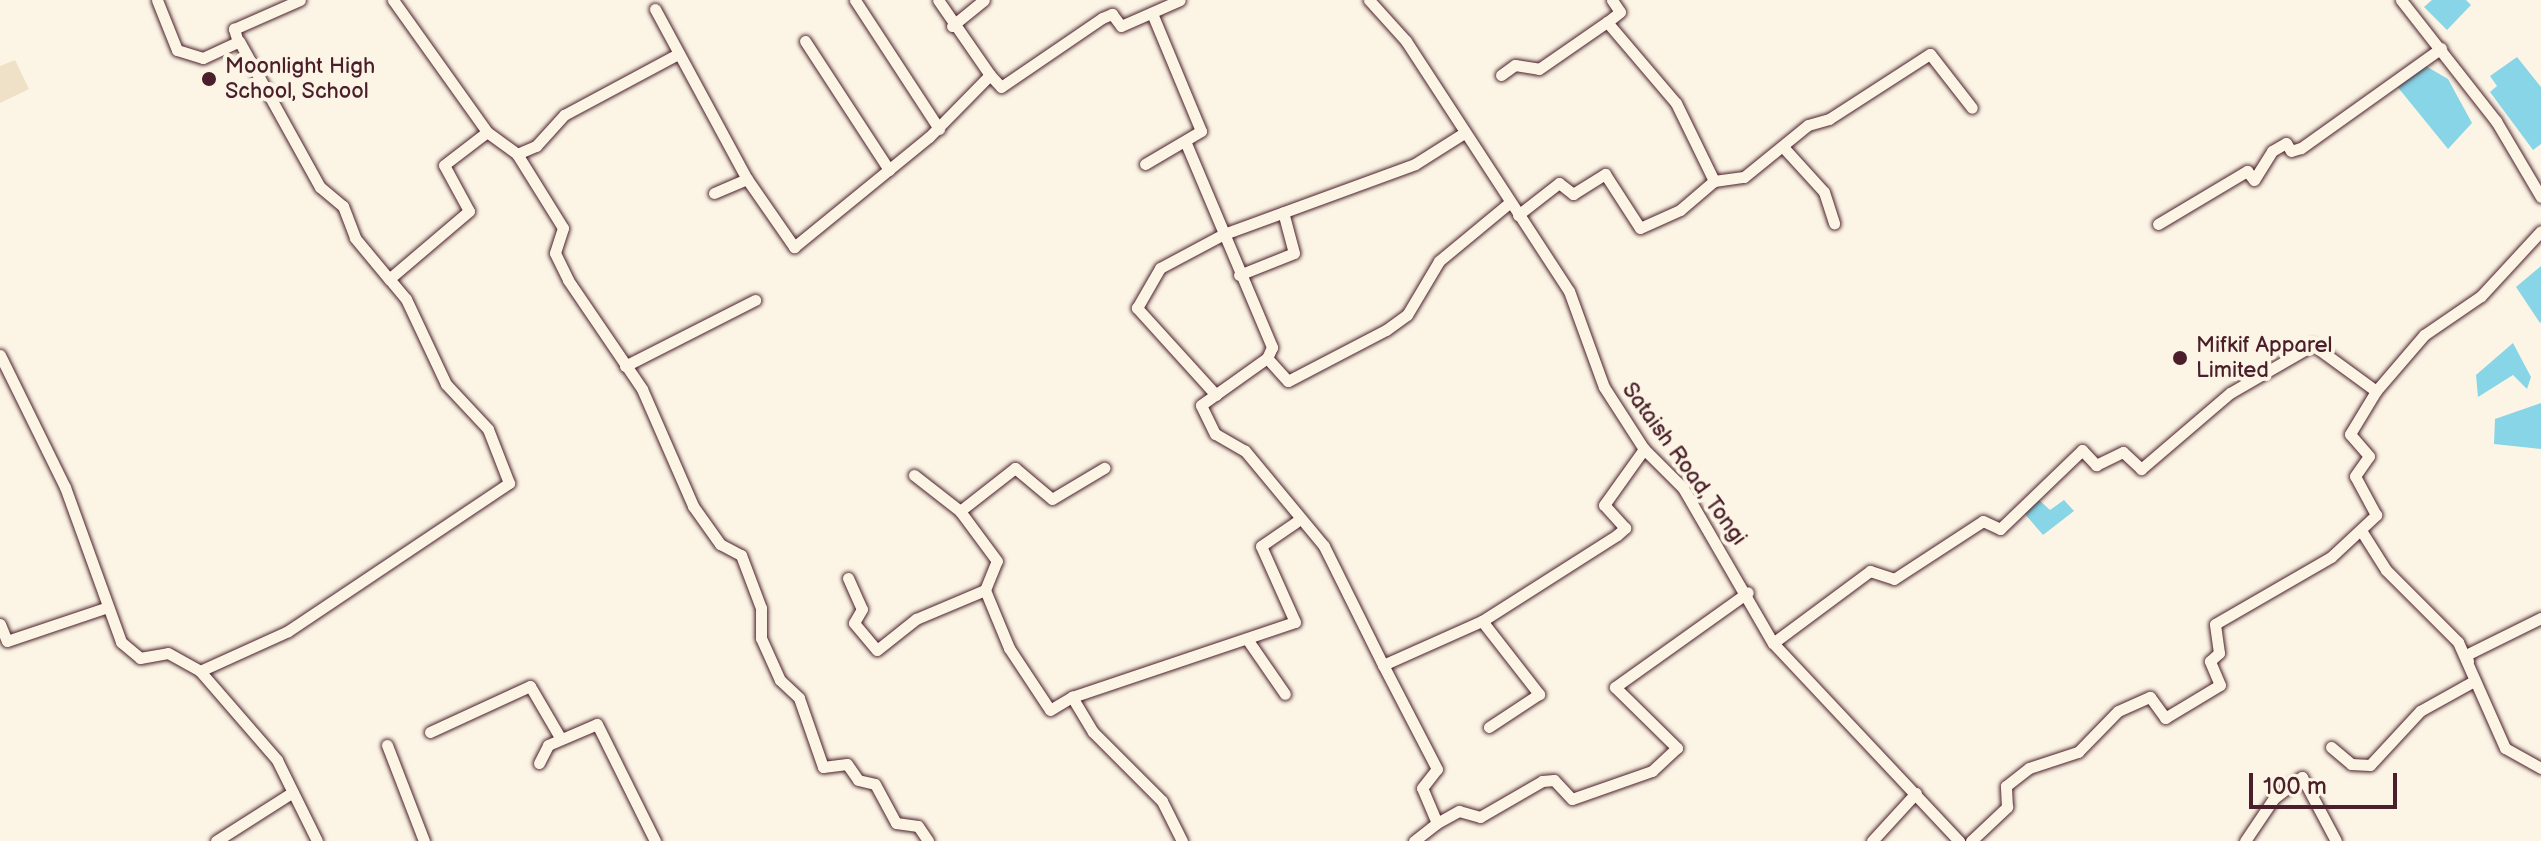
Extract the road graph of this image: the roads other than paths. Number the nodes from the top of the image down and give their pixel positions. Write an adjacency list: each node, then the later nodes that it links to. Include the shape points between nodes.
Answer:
1 (157, 0): 15 (street, via 180,54 203,58)
2 (300, 0): 15 (street, via 234,29)
3 (393, 0): 23 (street)
4 (855, 0): 22 (street)
5 (938, 0): 14 (street)
6 (984, 0): 14 (street)
7 (1180, 0): 12 (street)
8 (1369, 0): 24 (street, Sataish Road, Tongi, via 1406,41)
9 (1612, 0): 13 (street, via 1620,12)
10 (2401, 0): 17 (street)
11 (655, 9): 18 (street)
12 (1152, 13): 19 (street, via 1121,26 1112,14 1102,18 1001,87); 25 (street, via 1201,131)
13 (1607, 22): 20 (street, via 1539,69 1515,65); 31 (street, via 1676,103)
14 (952, 26): 19 (street)
15 (239, 41): 42 (street, via 320,187 343,206 355,238)
16 (805, 41): 29 (street)
17 (2441, 48): 33 (street); 38 (street, via 2301,148 2291,151 2286,143 2272,151 2254,180 2247,171)
18 (678, 54): 27 (street, via 564,115 536,146); 30 (street, via 715,109)
19 (990, 75): 22 (street)
20 (1501, 75)
21 (1972, 108): 26 (street, via 1930,54 1829,119 1808,125)
22 (939, 129): 29 (street)
23 (487, 132): 27 (street); 42 (street, via 444,165 469,211)
24 (1464, 133): 34 (street, Sataish Road, Tongi); 35 (street, via 1415,164)
25 (1185, 141): 28 (street); 40 (street)
26 (1784, 148): 31 (street, via 1744,177); 37 (street, via 1824,192)
27 (517, 154): 46 (street, via 563,228 555,253 568,280)
28 (1145, 164)
29 (889, 170): 30 (street, via 794,247)
30 (747, 179): 32 (street)
31 (1714, 181): 36 (street, via 1680,210 1640,228 1605,174 1573,194 1559,183)
32 (714, 193)
33 (2541, 197)
34 (1509, 203): 36 (street, Sataish Road, Tongi); 45 (street, via 1439,261 1407,315 1386,330 1288,381)
35 (1283, 212): 40 (street); 41 (street, via 1294,253)
36 (1518, 215): 49 (street, Sataish Road, Tongi, via 1579,309 1604,387)
37 (1834, 223)
38 (2158, 224)
39 (2541, 231): 47 (street, via 2481,296 2424,335)
40 (1224, 234): 41 (street); 48 (street, via 1174,255 1150,279 1137,308)
41 (1239, 275): 45 (street, via 1272,347)
42 (389, 279): 66 (street, via 406,299 446,384 488,429 511,472 509,483 288,631)
43 (755, 300): 46 (street)
44 (0, 355): 58 (street, via 65,487)
45 (1267, 358): 48 (street)
46 (625, 366): 84 (street, via 642,389 693,506 720,544 741,555 761,608 761,638 780,680 799,698 823,767 847,764 858,780 875,784 896,823 918,826)
47 (2376, 391): 54 (street, via 2350,434 2369,456 2355,476 2376,515); 63 (street, via 2313,345 2230,393 2141,469 2123,452 2096,465 2082,450 2000,529 1983,521 1894,579 1870,571)
48 (1216, 395): 53 (street, via 1201,405 1215,434 1245,451)
49 (1644, 449): 57 (street, Sataish Road, Tongi, via 1683,488); 60 (street, via 1604,505 1625,528)
50 (1104, 468): 52 (street, via 1052,499 1015,468)
51 (914, 475): 52 (street)
52 (960, 511): 56 (street, via 997,561)
53 (1296, 522): 62 (street, via 1261,546 1295,622); 65 (street, via 1324,546)
54 (2362, 532): 64 (street, via 2386,570 2458,642); 89 (street, via 2215,624 2219,653 2210,661 2220,685 2165,718 2150,697 2118,711 2078,752 2029,768 2006,786 2007,807)
55 (848, 578): 56 (street, via 862,609 854,623 877,650 916,619)
56 (985, 590): 69 (street, via 1009,648 1050,710)
57 (1748, 592): 63 (street, Sataish Road, Tongi); 79 (street, via 1615,687 1677,748 1652,771 1572,799 1554,780 1542,781 1480,817 1459,811)
58 (105, 608): 61 (street, via 7,641); 66 (street, via 121,642 140,658 168,653)
59 (2541, 618): 64 (street, via 2466,655)
60 (1482, 621): 65 (street); 70 (street, via 1539,694)
61 (0, 624)
62 (1249, 642): 68 (street); 69 (street, via 1138,678 1133,671)
63 (1773, 643): 78 (street, Sataish Road, Tongi)
64 (2468, 661): 67 (street)
65 (1383, 665): 79 (street, via 1437,769 1422,788)
66 (200, 671): 77 (street, via 277,760)
67 (2474, 681): 74 (street, via 2420,711 2370,765 2351,764); 76 (street, via 2505,748)
68 (1285, 694)
69 (1072, 697): 85 (street, via 1093,732 1162,801)
70 (1489, 727)
71 (430, 732): 72 (street, via 530,686)
72 (561, 739): 75 (street, via 548,745); 83 (street, via 597,724)
73 (387, 745): 82 (street)
74 (2331, 747)
75 (539, 763)
76 (2541, 768)
77 (293, 792): 80 (street); 81 (street)
78 (1916, 793): 87 (street); 88 (street, Sataish Road, Tongi)
79 (1437, 823): 86 (street)
80 (216, 841)
81 (317, 841)
82 (424, 841)
83 (655, 841)
84 (928, 841)
85 (1182, 841)
86 (1414, 841)
87 (1872, 841)
88 (1959, 841)
89 (1971, 841)
90 (2245, 841): 91 (street, via 2274,798 2302,777)
91 (2336, 841)

